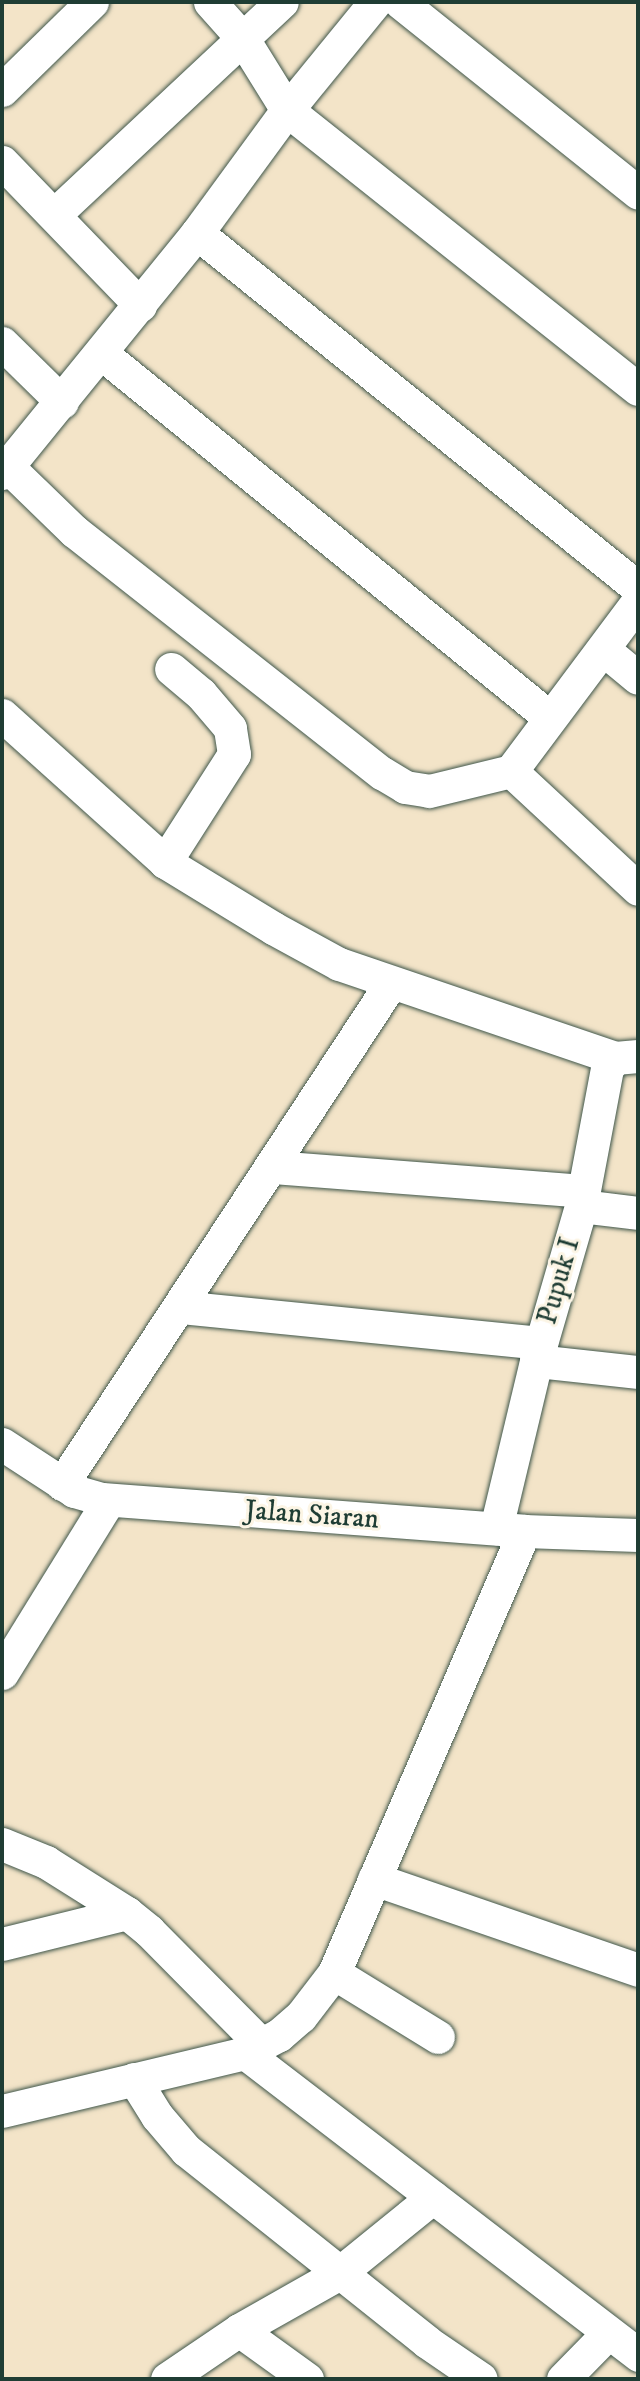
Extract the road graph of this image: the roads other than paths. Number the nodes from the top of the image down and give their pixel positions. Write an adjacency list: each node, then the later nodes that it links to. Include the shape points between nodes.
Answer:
1 (92, 2): 7 (street)
2 (210, 2): 6 (street)
3 (282, 2): 6 (street)
4 (375, 2): 8 (street)
5 (400, 2): 10 (street)
6 (243, 39): 8 (street); 11 (street)
7 (2, 90)
8 (287, 110): 12 (street); 16 (street)
9 (2, 162): 11 (street)
10 (638, 193)
11 (54, 215): 13 (street)
12 (197, 233): 13 (street); 19 (street)
13 (140, 305): 15 (street)
14 (2, 343): 17 (street)
15 (102, 353): 17 (street); 25 (street)
16 (638, 389)
17 (62, 402): 18 (street)
18 (6, 470): 26 (street, via 74,531 405,787 429,791)
19 (638, 588)
20 (638, 601): 21 (street)
21 (603, 649): 23 (street); 25 (street)
22 (171, 669): 27 (street, via 201,694 230,728 234,754)
23 (638, 678)
24 (2, 715): 27 (street)
25 (550, 717): 26 (street)
26 (511, 771): 28 (street)
27 (164, 862): 29 (street, via 339,964)
28 (638, 889)
29 (391, 983): 30 (street); 31 (street)
30 (626, 1057): 32 (street, Pupuk I, via 607,1068)
31 (273, 1167): 32 (street); 34 (street)
32 (582, 1198): 33 (street); 35 (street, Pupuk I)
33 (638, 1213)
34 (180, 1307): 35 (street); 38 (street)
35 (538, 1352): 36 (street); 40 (street, Pupuk I)
36 (638, 1372)
37 (5, 1455): 38 (street, Jalan Siaran)
38 (62, 1484): 39 (street, Jalan Siaran)
39 (108, 1500): 40 (street, Jalan Siaran); 42 (street)
40 (510, 1530): 41 (street, Jalan Siaran); 44 (street, Pupuk I)
41 (638, 1535)
42 (5, 1661)
43 (2, 1844): 45 (street, via 46,1862)
44 (374, 1880): 47 (street); 48 (street, Pupuk I)
45 (127, 1913): 46 (street); 50 (street, via 149,1931)
46 (2, 1944)
47 (638, 1970)
48 (334, 1973): 49 (street); 50 (street, Pupuk I, via 301,2016)
49 (438, 2037)
50 (253, 2049): 51 (street); 53 (street)
51 (134, 2080): 52 (street); 54 (street, via 186,2151)
52 (2, 2111)
53 (433, 2197): 54 (street); 56 (street)
54 (338, 2274): 55 (street); 60 (street)
55 (239, 2330): 58 (street); 59 (street)
56 (608, 2333): 57 (street); 61 (street)
57 (638, 2355)
58 (167, 2379)
59 (307, 2379)
60 (481, 2379)
61 (563, 2379)

